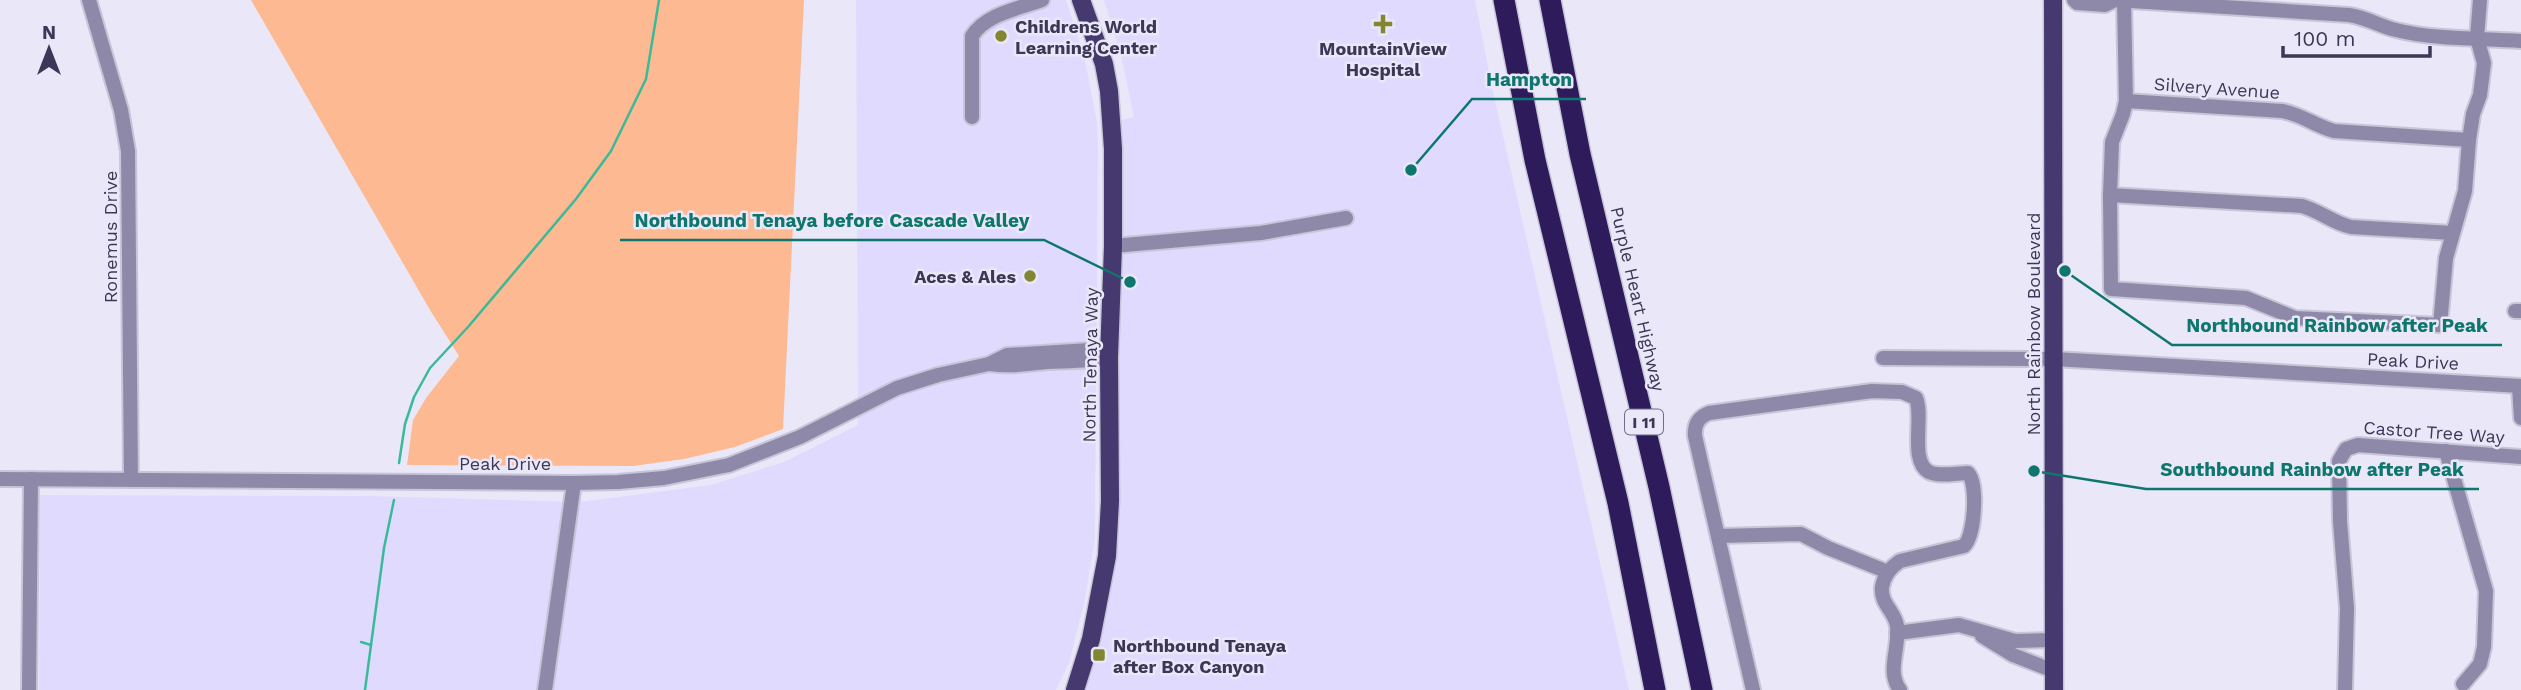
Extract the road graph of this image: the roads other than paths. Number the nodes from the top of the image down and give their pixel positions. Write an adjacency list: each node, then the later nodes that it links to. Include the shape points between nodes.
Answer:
1 (89, 0): 32 (street, Ronemus Drive, via 128,151)
2 (1042, 0): 16 (street, via 992,18 972,36)
3 (1081, 0): 22 (main road, North Tenaya Way, via 1110,91)
4 (1492, 0): 21 (highway, via 1530,186)
5 (1504, 0): 21 (highway, I 11)
6 (1550, 0): 46 (highway, Purple Heart Highway / I 11, via 1580,154 1660,487)
7 (2053, 0): 25 (main road, North Rainbow Boulevard)
8 (2074, 0): 9 (street, via 2105,5)
9 (2115, 0): 10 (street)
10 (2124, 0): 12 (street); 15 (street)
11 (2480, 0): 13 (street)
12 (2219, 4): 13 (street, via 2349,15 2394,30)
13 (2477, 38): 14 (street); 17 (street, via 2484,63)
14 (2521, 41)
15 (2126, 101): 17 (street, Silvery Avenue, via 2282,111 2334,131); 18 (street, via 2112,142)
16 (972, 117)
17 (2469, 140): 20 (street, via 2465,191)
18 (2110, 195): 20 (street, via 2302,206 2351,227); 20 (street, via 2111,289 2246,298 2295,318 2440,325 2445,258)
19 (1346, 218): 22 (street, via 1262,233)
20 (2452, 233)
21 (1552, 239): 45 (highway, I 11, via 1618,503)
22 (1113, 246): 23 (main road, North Tenaya Way)
23 (1109, 358): 33 (street, Peak Drive, via 1009,367 989,364 938,375 897,388 782,446 729,464 652,479); 44 (main road, North Tenaya Way, via 1107,556 1091,639)
24 (1883, 358): 25 (street, Peak Drive)
25 (2054, 359): 26 (street, Peak Drive); 38 (main road, North Rainbow Boulevard)
26 (2520, 386): 27 (street)
27 (2521, 418)
28 (2446, 451): 29 (street, Castor Tree Way); 40 (street, via 2486,591 2480,664); 49 (street, Castor Tree Way, via 2358,445 2346,449 2339,461 2347,608)
29 (2521, 457)
30 (0, 479): 31 (street, Peak Drive)
31 (31, 480): 32 (street, Peak Drive); 42 (street)
32 (131, 480): 33 (street, Peak Drive)
33 (574, 482): 43 (street)
34 (1718, 536): 35 (street, via 1801,534); 35 (street, via 1695,436 1703,416 1871,391 1907,393 1918,402 1918,454 1923,466 1932,473 1968,473 1972,479 1972,530 1965,546 1909,558); 47 (street)
35 (1888, 572): 37 (street, via 1883,599)
36 (1969, 627): 37 (street, via 1950,624); 38 (street, via 2015,641); 39 (street, via 2013,655)
37 (1898, 633): 41 (street, via 1894,676)
38 (2054, 640): 39 (main road, North Rainbow Boulevard)
39 (2054, 671): 48 (main road, North Rainbow Boulevard)
40 (2463, 684)
41 (1898, 689)
42 (29, 690)
43 (545, 690)
44 (1075, 690)
45 (1655, 690)
46 (1702, 690)
47 (1753, 690)
48 (2054, 690)
49 (2345, 690)

